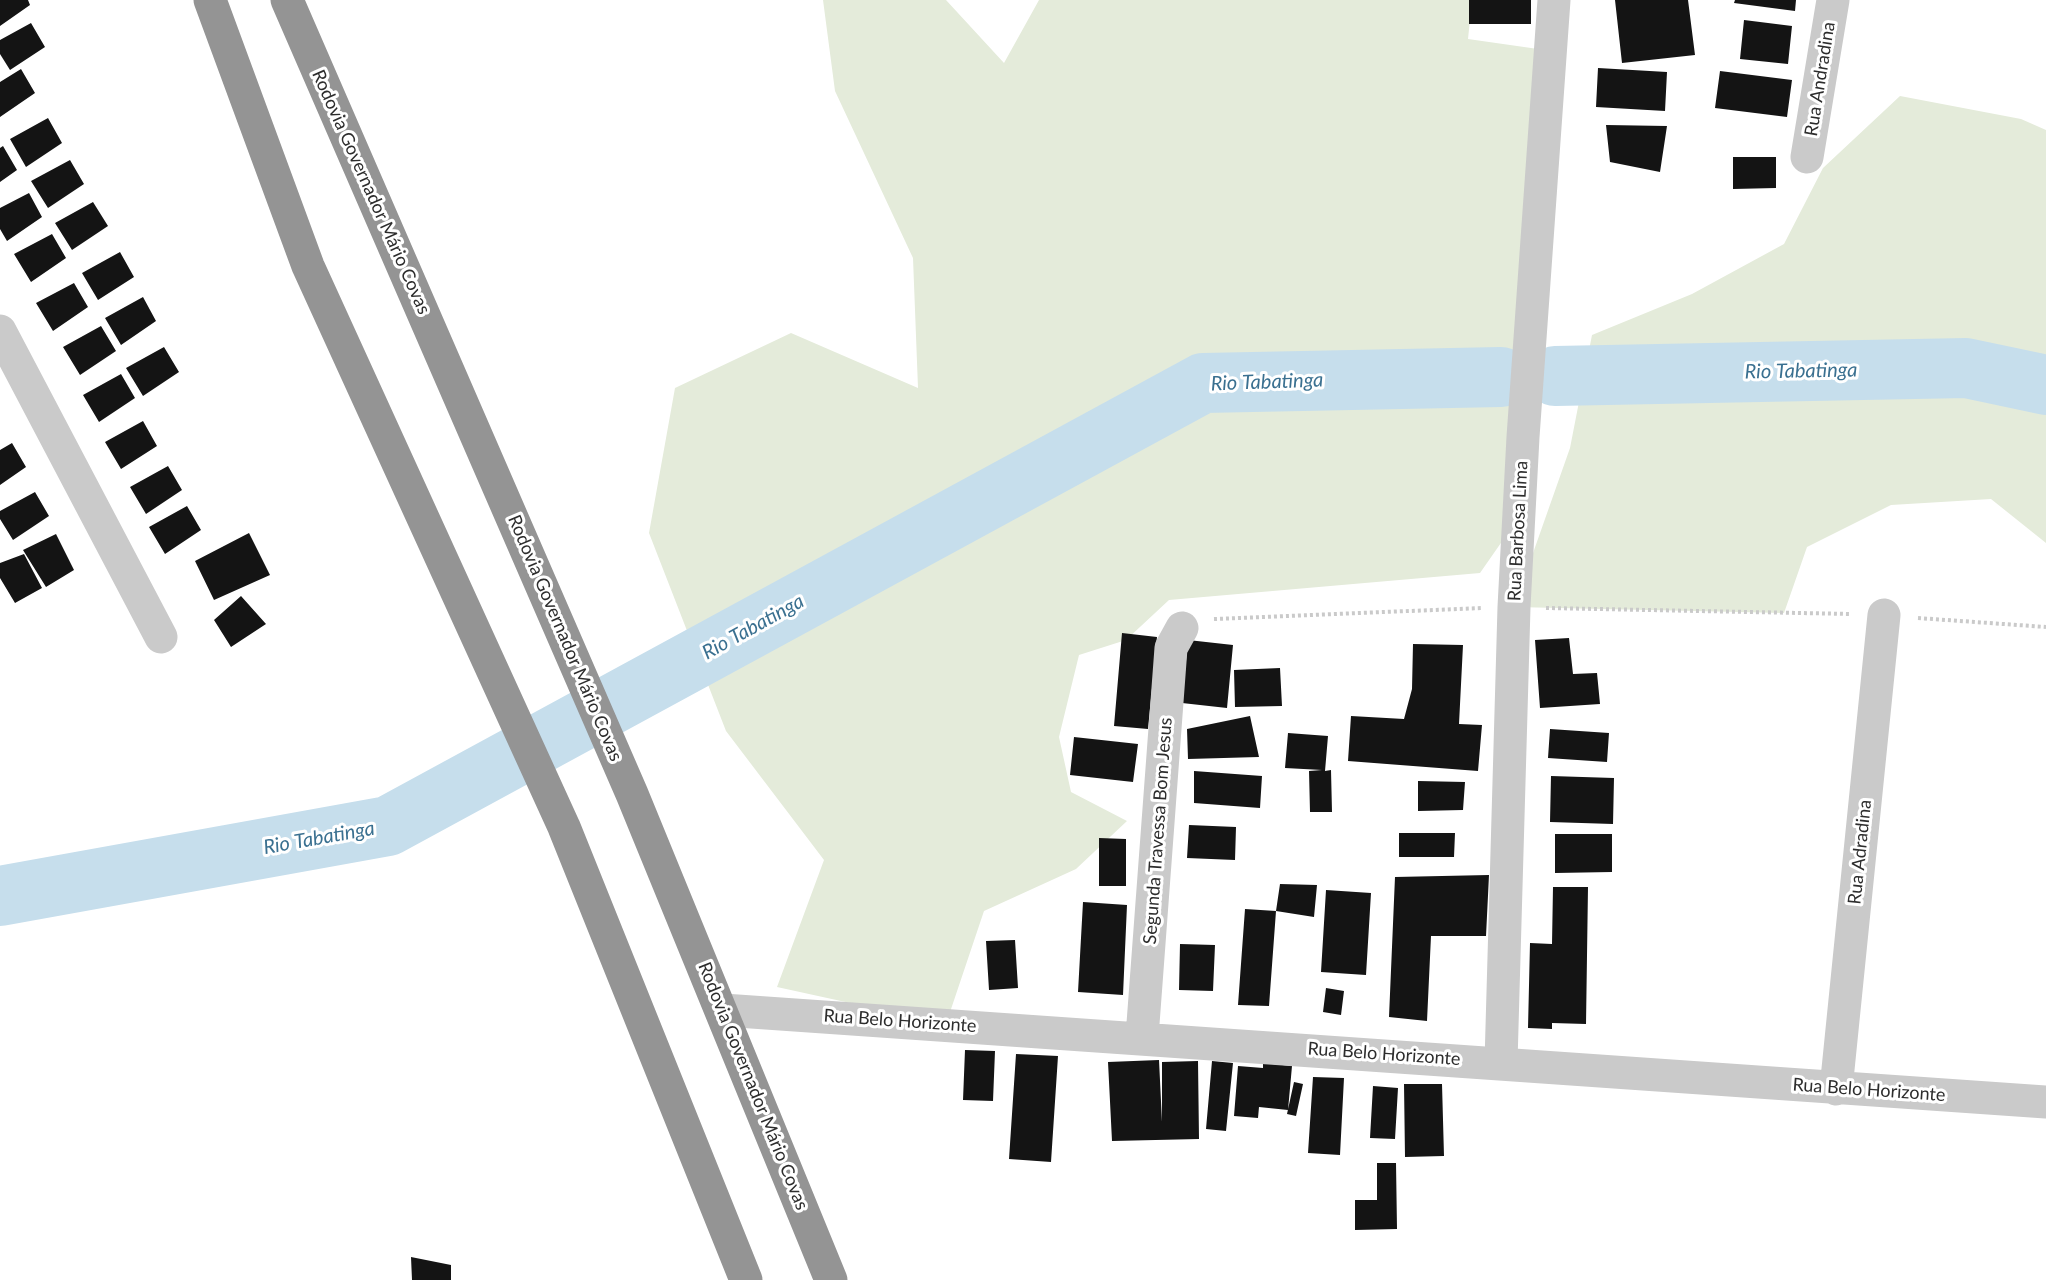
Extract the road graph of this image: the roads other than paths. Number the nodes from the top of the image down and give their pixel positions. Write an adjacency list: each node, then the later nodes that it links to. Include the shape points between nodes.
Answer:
1 (210, 0): 15 (highway, via 308,266 564,827)
2 (287, 0): 10 (highway, Rodovia Governador Mário Covas)
3 (1554, 0): 12 (street, Rua Barbosa Lima, via 1514,607)
4 (1833, 0): 5 (street, Rua Andradina)
5 (1807, 157)
6 (0, 331): 9 (street)
7 (1884, 615): 13 (street, Rua Adradina)
8 (1182, 628): 11 (street, Segunda Travessa Bom Jesus, via 1171,648)
9 (161, 637)
10 (723, 1010): 11 (street, Rua Belo Horizonte); 16 (highway, Rodovia Governador Mário Covas)
11 (1142, 1037): 12 (street, Rua Belo Horizonte)
12 (1501, 1062): 13 (street, Rua Belo Horizonte)
13 (1836, 1089): 14 (street, Rua Belo Horizonte)
14 (2046, 1102)
15 (746, 1280)
16 (831, 1280)

